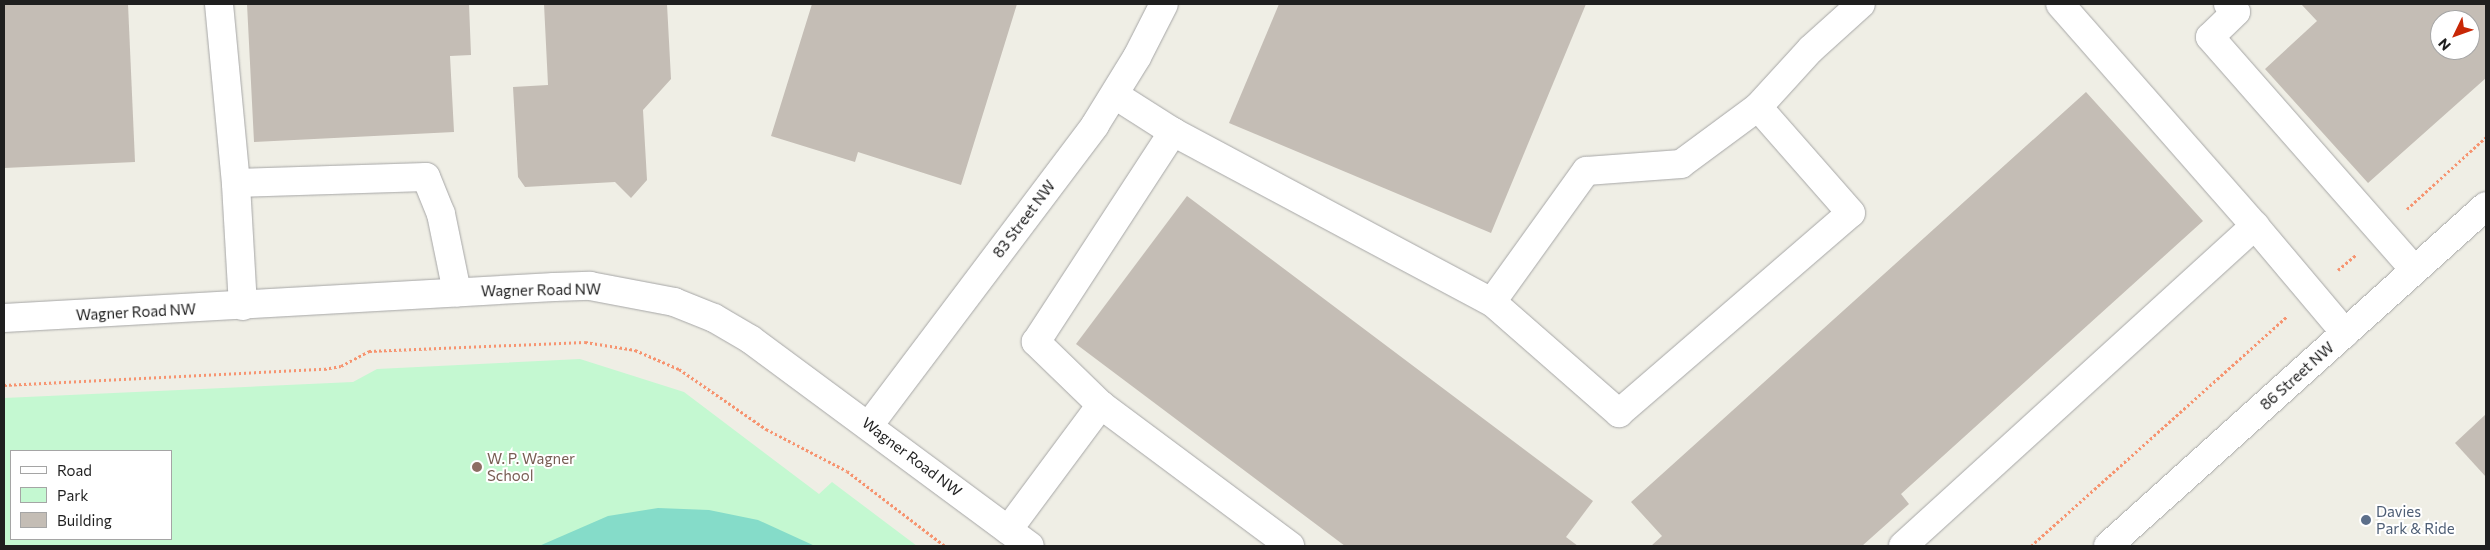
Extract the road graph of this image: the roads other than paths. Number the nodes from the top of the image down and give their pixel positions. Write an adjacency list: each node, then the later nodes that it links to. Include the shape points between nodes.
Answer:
1 (219, 4): 9 (street)
2 (1164, 4): 6 (street, 83 Street NW)
3 (1861, 4): 7 (street, via 1811,49)
4 (2060, 4): 11 (street)
5 (2228, 4): 12 (street, via 2236,12 2210,38)
6 (1115, 95): 8 (street); 19 (street, 83 Street NW)
7 (1758, 107): 14 (street, via 1681,164 1586,171); 14 (street, via 1851,213 1619,414)
8 (1173, 132): 14 (street); 18 (street, via 1036,342)
9 (236, 183): 13 (street, via 426,177 441,214); 15 (street)
10 (2486, 206): 12 (street, 86 Street NW)
11 (2254, 226): 17 (street); 23 (street)
12 (2415, 270): 17 (street, 86 Street NW)
13 (457, 292): 15 (street, Wagner Road NW); 19 (street, Wagner Road NW, via 590,286 674,302 714,318 750,339)
14 (1492, 302)
15 (243, 306): 16 (street, Wagner Road NW)
16 (4, 318)
17 (2345, 333): 24 (street, 86 Street NW)
18 (1101, 405): 20 (street); 22 (street)
19 (870, 424): 20 (street, Wagner Road NW)
20 (1008, 530): 21 (street, Wagner Road NW)
21 (1030, 546)
22 (1290, 546)
23 (1903, 546)
24 (2108, 546)

